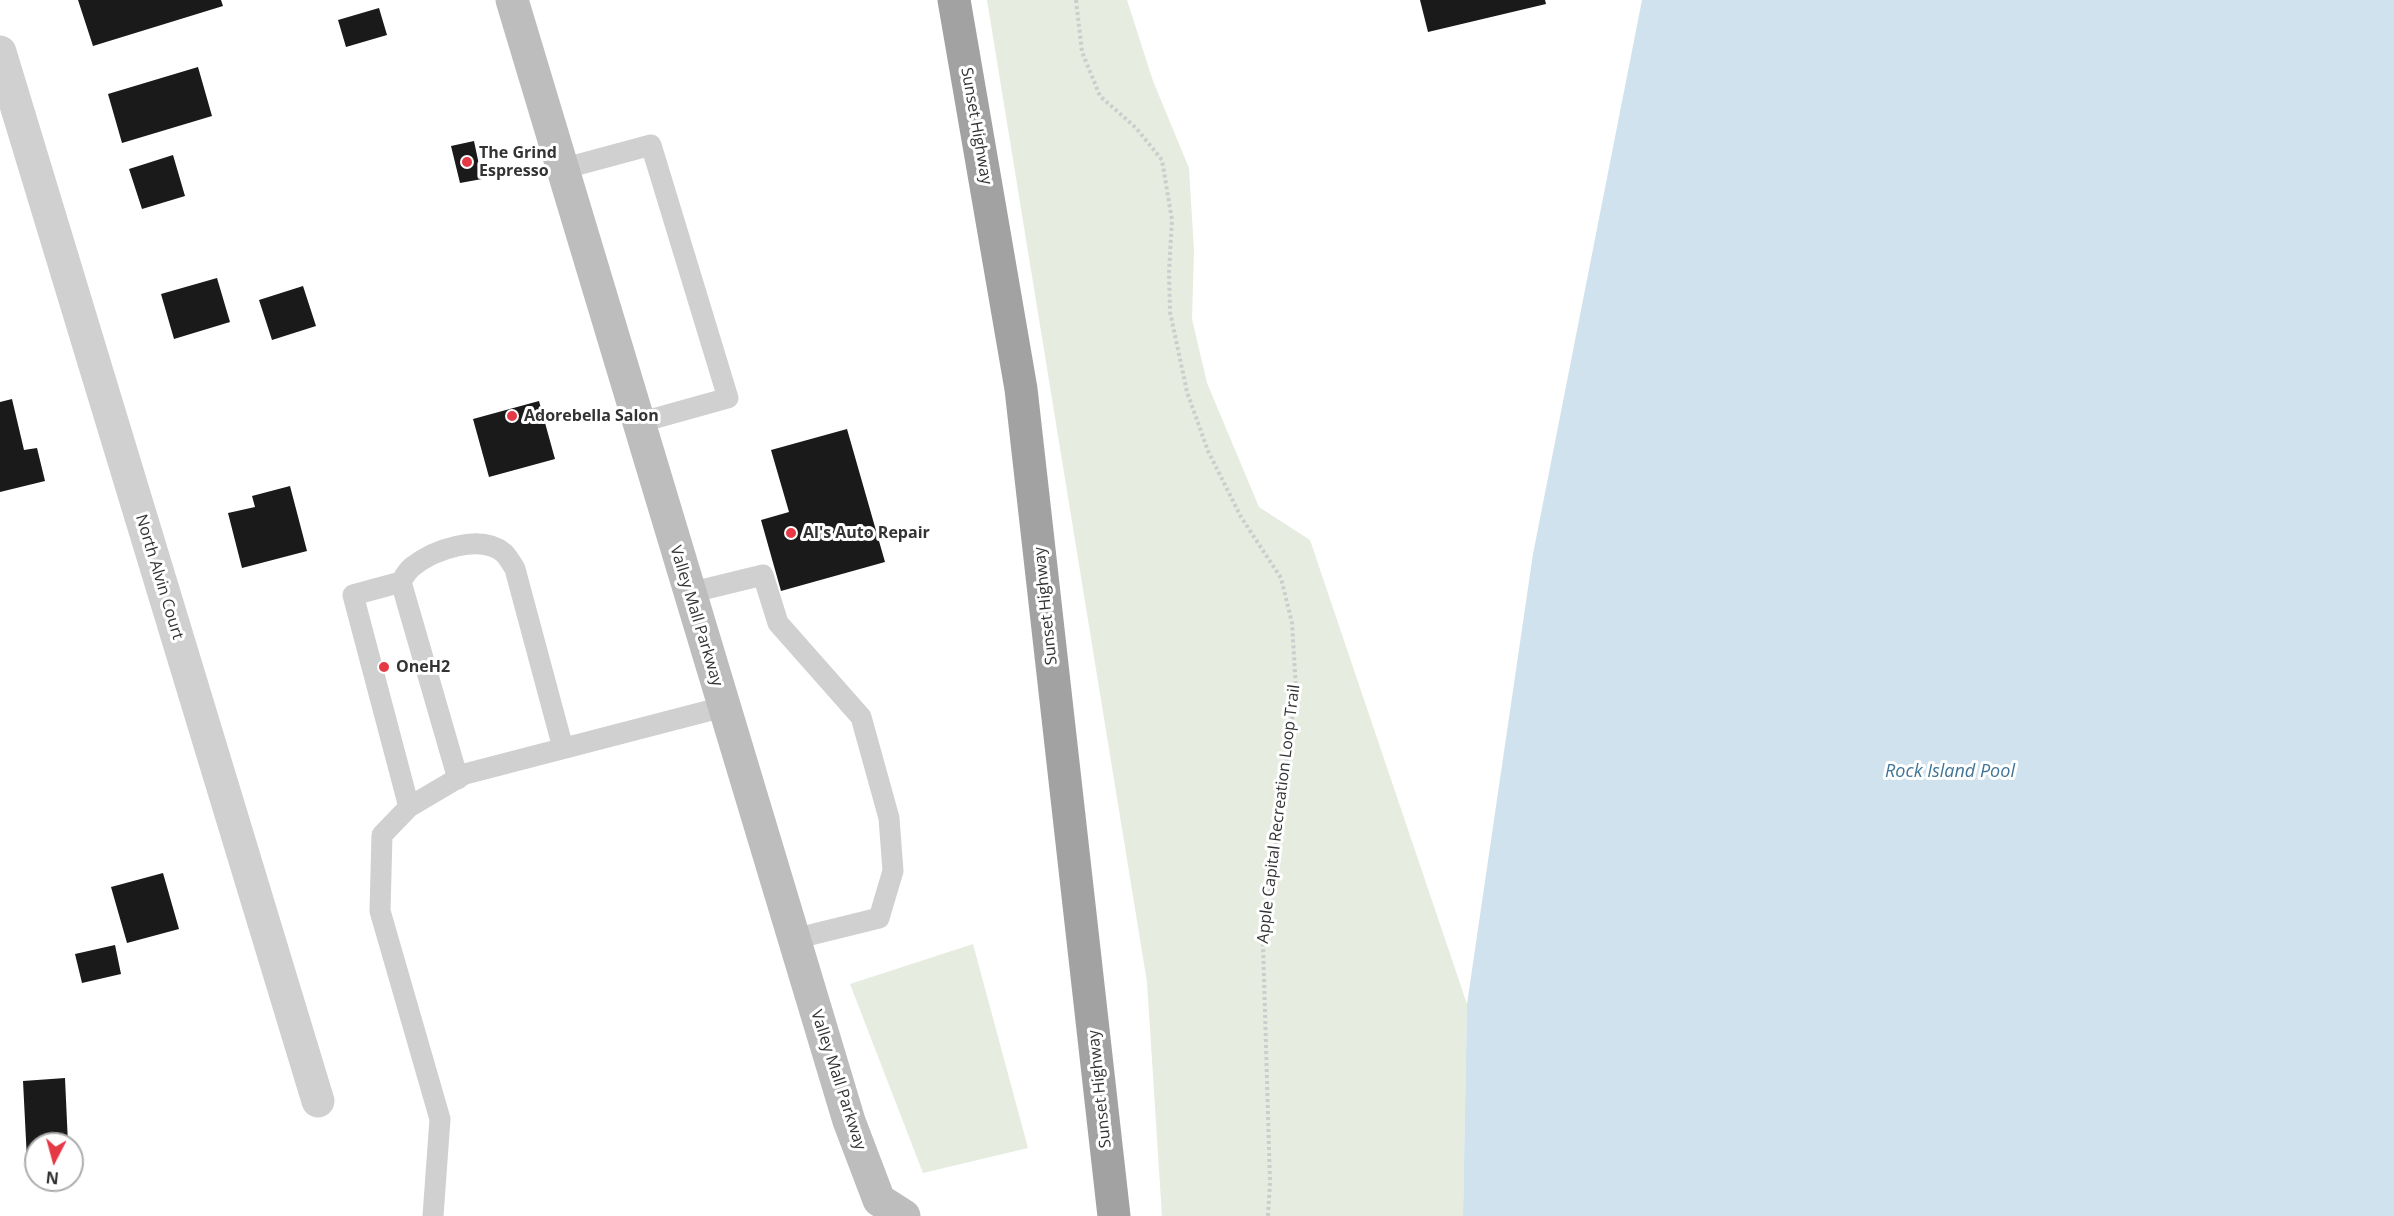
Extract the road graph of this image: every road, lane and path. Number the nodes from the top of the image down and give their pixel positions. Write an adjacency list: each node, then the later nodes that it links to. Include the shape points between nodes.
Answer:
1 (512, 0): 5 (main road, Valley Mall Parkway)
2 (954, 0): 17 (highway, Sunset Highway, via 1021,389)
3 (1076, 0): 18 (path, Apple Capital Recreation Loop Trail, via 1082,52 1100,96 1136,128 1162,159 1172,220 1170,312 1187,392 1208,451 1241,517 1281,578 1292,623 1296,689 1263,944)
4 (0, 52): 14 (street, North Alvin Court)
5 (562, 169): 6 (main road, Valley Mall Parkway); 6 (lane, via 651,144 728,398)
6 (638, 423): 8 (main road, Valley Mall Parkway)
7 (401, 582): 10 (lane, via 410,568 460,544 486,545 504,553 515,569); 11 (lane); 12 (lane, via 353,595)
8 (689, 593): 9 (main road, Valley Mall Parkway); 13 (lane, via 762,575 778,623 861,717 889,818 893,871 879,918)
9 (723, 707): 10 (lane); 13 (main road, Valley Mall Parkway)
10 (563, 748): 11 (lane)
11 (458, 779): 12 (lane)
12 (409, 807): 16 (lane, via 382,834 380,911 440,1119)
13 (794, 939): 15 (main road, Valley Mall Parkway, via 849,1121)
14 (318, 1101)
15 (889, 1211)
16 (433, 1216)
17 (1114, 1216)
18 (1268, 1216)

